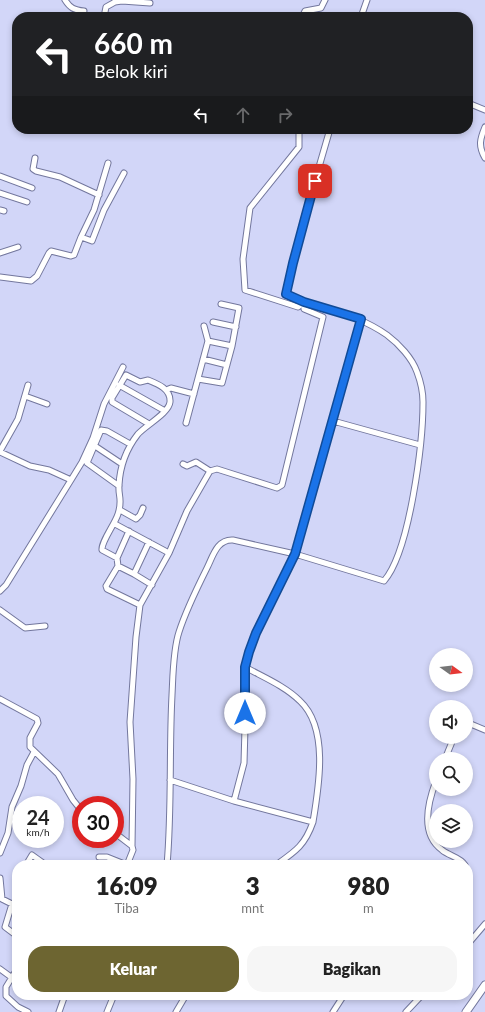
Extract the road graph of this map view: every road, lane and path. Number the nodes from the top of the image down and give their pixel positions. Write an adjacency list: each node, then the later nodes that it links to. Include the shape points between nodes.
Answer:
1 (64, 0): 6 (street, via 75,10)
2 (325, 0): 8 (street, via 321,8)
3 (367, 0): 9 (street)
4 (115, 1): 5 (street); 7 (street, via 106,7)
5 (150, 3)
6 (84, 11)
7 (105, 12)
8 (304, 12)
9 (363, 12)
10 (473, 105): 11 (street)
11 (485, 110)
12 (485, 127): 16 (street, via 480,146)
13 (299, 134): 28 (street, via 299,147 250,208 243,258 245,290 298,307)
14 (329, 134): 28 (street, via 286,290 289,296)
15 (35, 158): 22 (street, via 33,169 36,171 60,177)
16 (485, 158)
17 (108, 163): 22 (street)
18 (124, 173): 24 (street, via 104,210 94,240)
19 (0, 176): 20 (street)
20 (32, 188)
21 (0, 193): 23 (street)
22 (99, 195): 24 (street)
23 (27, 202)
24 (81, 237): 27 (street, via 73,256 49,252 32,281)
25 (18, 247): 26 (street)
26 (0, 253)
27 (0, 277)
28 (304, 302): 30 (street); 31 (street, via 304,309)
29 (221, 304): 35 (street, via 239,308)
30 (323, 307): 31 (street); 32 (street)
31 (323, 316): 58 (street, via 282,485 277,488 217,469)
32 (361, 319): 49 (street); 53 (street, via 395,342 411,360 418,373 423,401)
33 (213, 322): 35 (street)
34 (204, 326): 36 (street)
35 (236, 327): 37 (street)
36 (208, 341): 37 (street); 38 (street)
37 (232, 346): 39 (street)
38 (203, 359): 39 (street); 41 (street)
39 (227, 365): 41 (street, via 222,383)
40 (123, 368): 59 (street, via 104,404 82,462)
41 (198, 379): 45 (street)
42 (28, 385): 46 (street)
43 (119, 385): 44 (street, via 128,375 140,382 148,380); 48 (street); 51 (street, via 112,402)
44 (166, 390): 45 (street, via 171,388); 48 (street, via 170,401)
45 (194, 394): 50 (street)
46 (25, 396): 47 (street); 55 (street, via 18,419)
47 (47, 404)
48 (165, 411): 51 (street)
49 (333, 421): 53 (street); 67 (street)
50 (186, 423)
51 (149, 424): 52 (street)
52 (130, 444): 54 (street, via 101,430); 56 (street)
53 (420, 445): 67 (street, via 405,538 390,574 384,581)
54 (94, 446): 56 (street); 60 (street, via 87,464)
55 (0, 451): 59 (street, via 30,466 49,470)
56 (122, 464): 60 (street)
57 (183, 464): 58 (street, via 187,466 196,462)
58 (210, 471): 66 (street, via 187,512)
59 (71, 480): 72 (street)
60 (119, 486): 62 (street)
61 (143, 508): 62 (street, via 136,519)
62 (120, 510): 63 (street)
63 (115, 524): 64 (street); 68 (street, via 101,548)
64 (129, 531): 65 (street); 68 (street)
65 (149, 542): 66 (street); 70 (street)
66 (169, 553): 71 (street)
67 (295, 554): 76 (street, via 256,633); 81 (street, via 228,539 219,544 178,633 173,671)
68 (117, 558): 69 (street)
69 (118, 566): 70 (street); 73 (street, via 106,586 107,590)
70 (134, 574): 71 (street)
71 (152, 585): 73 (street)
72 (0, 591)
73 (140, 604): 87 (street, via 130,722 133,779)
74 (0, 610): 75 (street, via 25,628)
75 (45, 626)
76 (245, 667): 84 (street, via 244,763); 85 (street, via 292,693 302,702 314,720 318,732 319,763)
77 (0, 699): 80 (street, via 37,719 38,723 29,742)
78 (473, 725): 79 (street)
79 (485, 730)
80 (34, 752): 83 (street, via 58,774); 88 (street, via 12,807 8,833)
81 (170, 780): 84 (street); 94 (street)
82 (431, 796): 96 (street, via 428,814 430,833 442,850)
83 (72, 798)
84 (234, 801): 85 (street)
85 (313, 822): 95 (street, via 303,844)
86 (124, 840): 87 (street)
87 (132, 846): 93 (street)
88 (0, 853)
89 (99, 857): 92 (street)
90 (29, 860): 91 (street, via 32,855)
91 (39, 860)
92 (115, 860)
93 (129, 860)
94 (168, 860)
95 (283, 860)
96 (459, 860)
97 (0, 878): 98 (street)
98 (1, 899): 99 (street)
99 (12, 904)
100 (12, 904): 102 (street, via 5,927)
101 (485, 924): 103 (street)
102 (12, 932)
103 (473, 938)
104 (0, 969): 105 (street)
105 (11, 977): 113 (street, via 6,987 6,996 10,1002)
106 (485, 985): 119 (highway)
107 (485, 991): 120 (highway)
108 (64, 1000): 114 (street)
109 (112, 1000): 115 (street)
110 (183, 1000): 116 (street)
111 (341, 1000): 117 (street)
112 (417, 1000): 118 (street)
113 (27, 1012)
114 (58, 1012)
115 (107, 1012)
116 (176, 1012)
117 (333, 1012)
118 (406, 1012)
119 (466, 1012)
120 (470, 1012)

